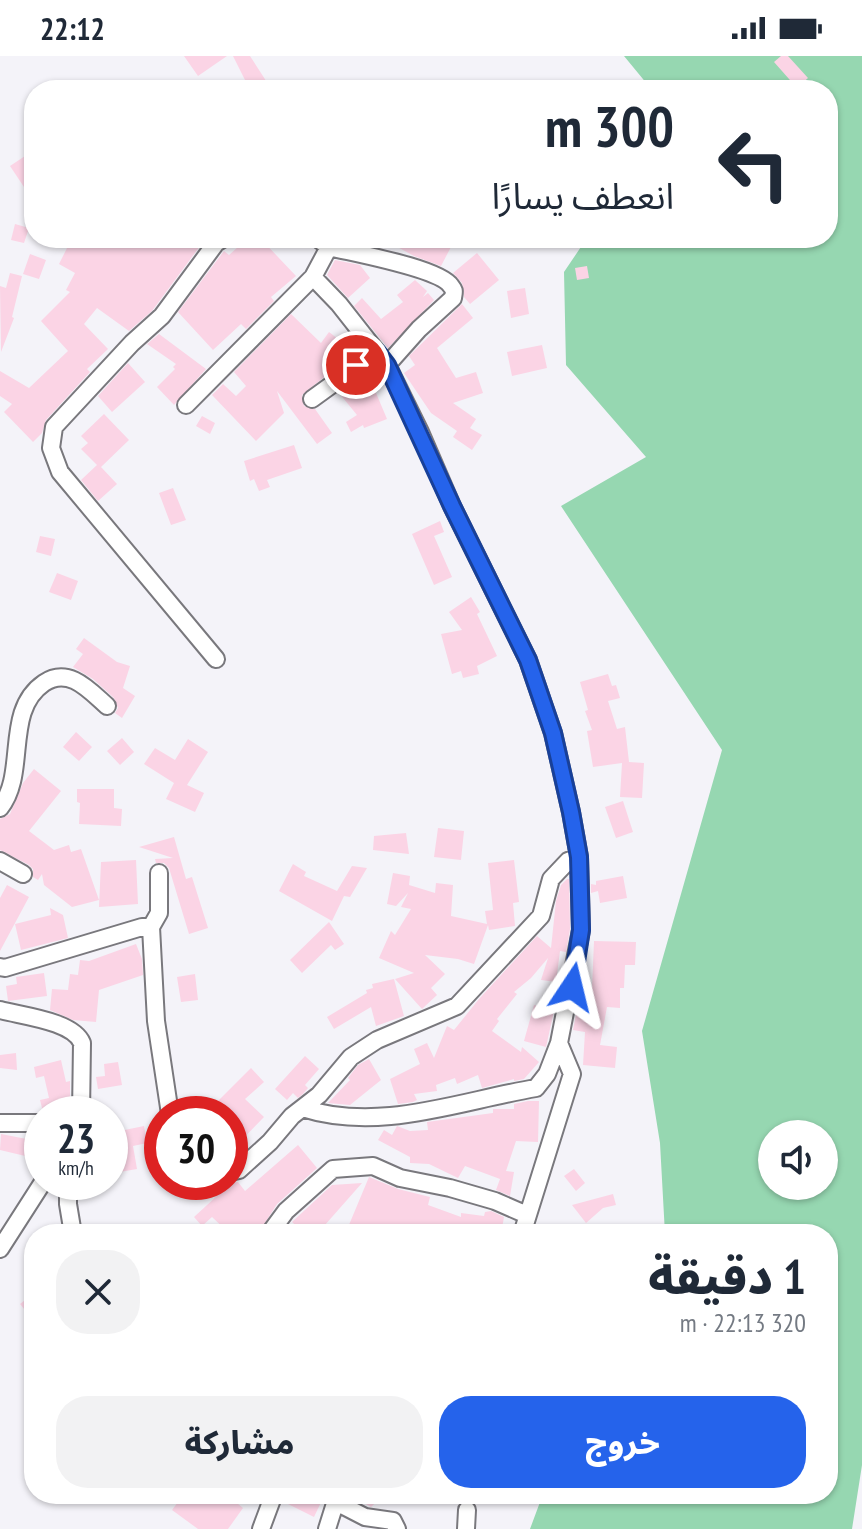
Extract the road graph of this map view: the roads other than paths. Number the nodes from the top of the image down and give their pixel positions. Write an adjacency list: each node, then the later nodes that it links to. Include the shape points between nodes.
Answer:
1 (212, 248): 8 (street, via 162,316 54,427 51,448 60,472)
2 (322, 248): 4 (street)
3 (342, 248): 5 (street, via 424,270 454,290 453,298)
4 (313, 277): 5 (street); 7 (street)
5 (382, 358): 6 (street); 11 (street, via 528,660 553,733)
6 (312, 399)
7 (186, 405)
8 (216, 659)
9 (107, 706): 10 (street, via 73,679 42,684 24,710 12,783)
10 (0, 808)
11 (579, 857): 18 (street, via 581,930); 21 (street, via 551,879 541,916 457,1006 364,1048)
12 (0, 861): 14 (street)
13 (159, 873): 15 (street, via 159,913)
14 (23, 874)
15 (151, 927): 16 (street); 20 (street, via 156,1021)
16 (0, 967)
17 (0, 1010): 19 (street, via 79,1035)
18 (559, 1043): 21 (street, via 536,1088 368,1120); 27 (street, via 572,1074)
19 (81, 1096)
20 (167, 1096)
21 (302, 1108): 24 (street)
22 (0, 1123): 23 (street)
23 (24, 1123)
24 (248, 1161)
25 (31, 1200): 31 (street)
26 (68, 1200): 28 (street)
27 (527, 1215): 29 (street, via 373,1166 333,1169); 30 (street)
28 (71, 1224)
29 (276, 1224)
30 (525, 1224)
31 (0, 1249)
32 (270, 1504): 36 (street)
33 (334, 1504): 37 (street)
34 (345, 1504): 38 (street, via 365,1517 393,1521)
35 (467, 1510): 39 (street)
36 (261, 1529)
37 (327, 1529)
38 (397, 1529)
39 (466, 1529)

